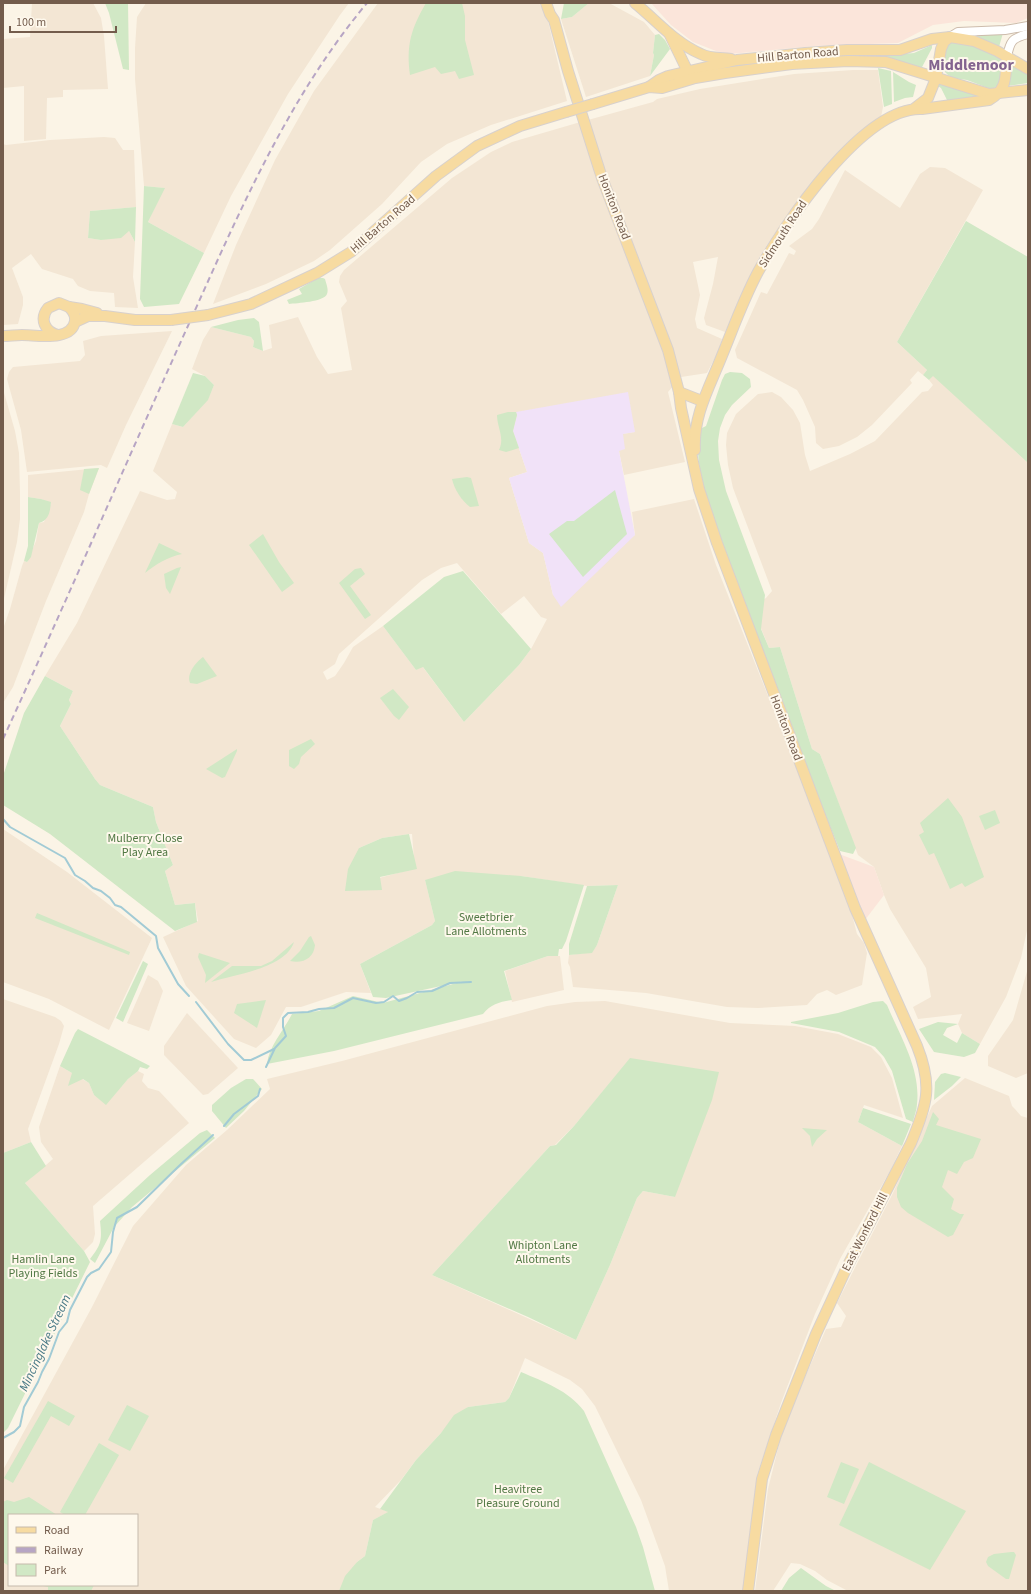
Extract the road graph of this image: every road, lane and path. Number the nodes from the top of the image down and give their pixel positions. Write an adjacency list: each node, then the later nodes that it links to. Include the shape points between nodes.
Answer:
1 (546, 3): 4 (main road, Honiton Road)
2 (554, 3): 4 (main road, Honiton Road)
3 (634, 3): 6 (main road)
4 (554, 20): 27 (main road, Honiton Road, via 600,172 668,350)
5 (1028, 26): 8 (street, via 1005,30 958,32)
6 (669, 34): 10 (main road, via 700,54 711,58); 11 (main road)
7 (1028, 34): 9 (street, via 1016,37 1010,44)
8 (950, 37): 9 (main road, Hill Barton Road, via 974,41); 10 (main road, Hill Barton Road, via 932,39 900,50 812,52); 15 (main road, Sidmouth Road, via 941,49)
9 (1008, 57): 12 (main road, Hill Barton Road); 18 (main road, via 1004,86)
10 (737, 60): 13 (main road, Hill Barton Road)
11 (683, 61): 13 (main road); 14 (main road)
12 (1028, 69)
13 (691, 75): 14 (main road, Hill Barton Road); 15 (main road, Hill Barton Road, via 792,64 866,61 886,62); 16 (main road, Hill Barton Road, via 662,88)
14 (670, 76): 16 (main road, Hill Barton Road, via 658,80)
15 (936, 78): 18 (main road, Hill Barton Road, via 989,94); 19 (main road, Sidmouth Road, via 928,98)
16 (649, 87): 21 (main road, Hill Barton Road, bridge, via 520,126 477,146 436,176 351,252 317,273 251,304 208,316 171,320 134,320)
17 (1028, 90): 18 (main road)
18 (999, 94): 19 (main road, Sidmouth Road, via 989,100)
19 (915, 108): 28 (main road, Sidmouth Road, via 897,114 866,133 831,169 796,212 779,236 746,297)
20 (69, 307): 21 (main road, Hill Barton Road); 22 (main road, via 59,303 51,305 45,311); 23 (main road, via 74,313)
21 (104, 316): 23 (main road, Hill Barton Road, via 88,316)
22 (43, 322): 24 (main road); 25 (main road, via 48,331)
23 (75, 322): 25 (main road, via 69,332)
24 (20, 335): 25 (main road); 26 (main road)
25 (58, 335)
26 (3, 336)
27 (679, 392): 28 (main road); 29 (main road, Honiton Road)
28 (702, 401): 29 (main road, Honiton Road, via 694,438)
29 (694, 466): 30 (main road, Honiton Road, via 716,543 855,908)
30 (889, 986): 31 (main road, East Wonford Hill, via 924,1064 927,1086 924,1109 911,1143 812,1341 776,1435 762,1479)
31 (748, 1591)

